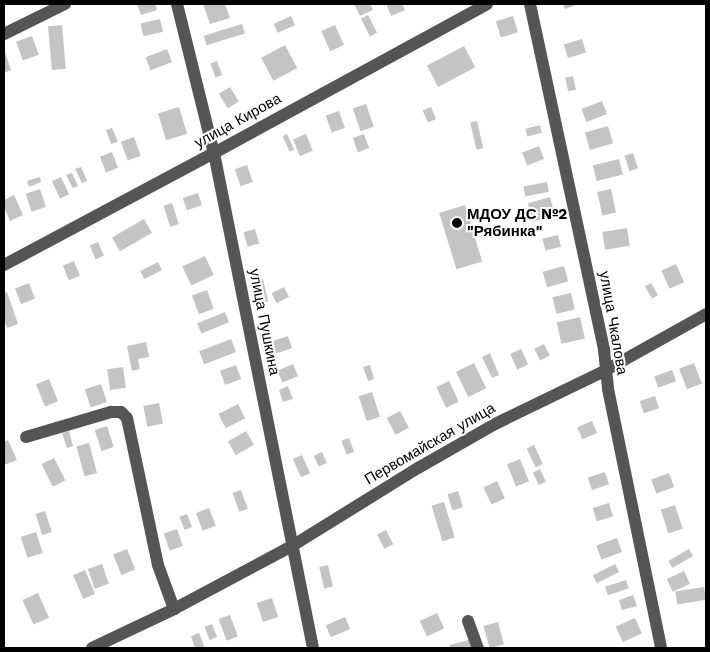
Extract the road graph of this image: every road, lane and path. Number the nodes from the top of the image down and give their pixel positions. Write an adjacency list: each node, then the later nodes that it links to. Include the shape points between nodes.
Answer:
1 (65, 4): 5 (street)
2 (176, 4): 6 (street, улица Пушкина)
3 (487, 4): 6 (street, улица Кирова)
4 (530, 4): 9 (street, улица Чкалова)
5 (4, 34)
6 (214, 153): 7 (street, улица Кирова); 11 (street, улица Пушкина)
7 (4, 265)
8 (706, 314): 9 (street, Первомайская улица)
9 (606, 370): 11 (street, Первомайская улица, via 495,424); 17 (street, улица Чкалова)
10 (26, 437): 12 (street, via 111,412 121,412 127,418 151,538)
11 (292, 546): 12 (street, Первомайская улица); 15 (street, улица Пушкина)
12 (174, 608): 14 (street, Первомайская улица)
13 (468, 620): 16 (street)
14 (95, 648)
15 (313, 648)
16 (478, 648)
17 (661, 648)

